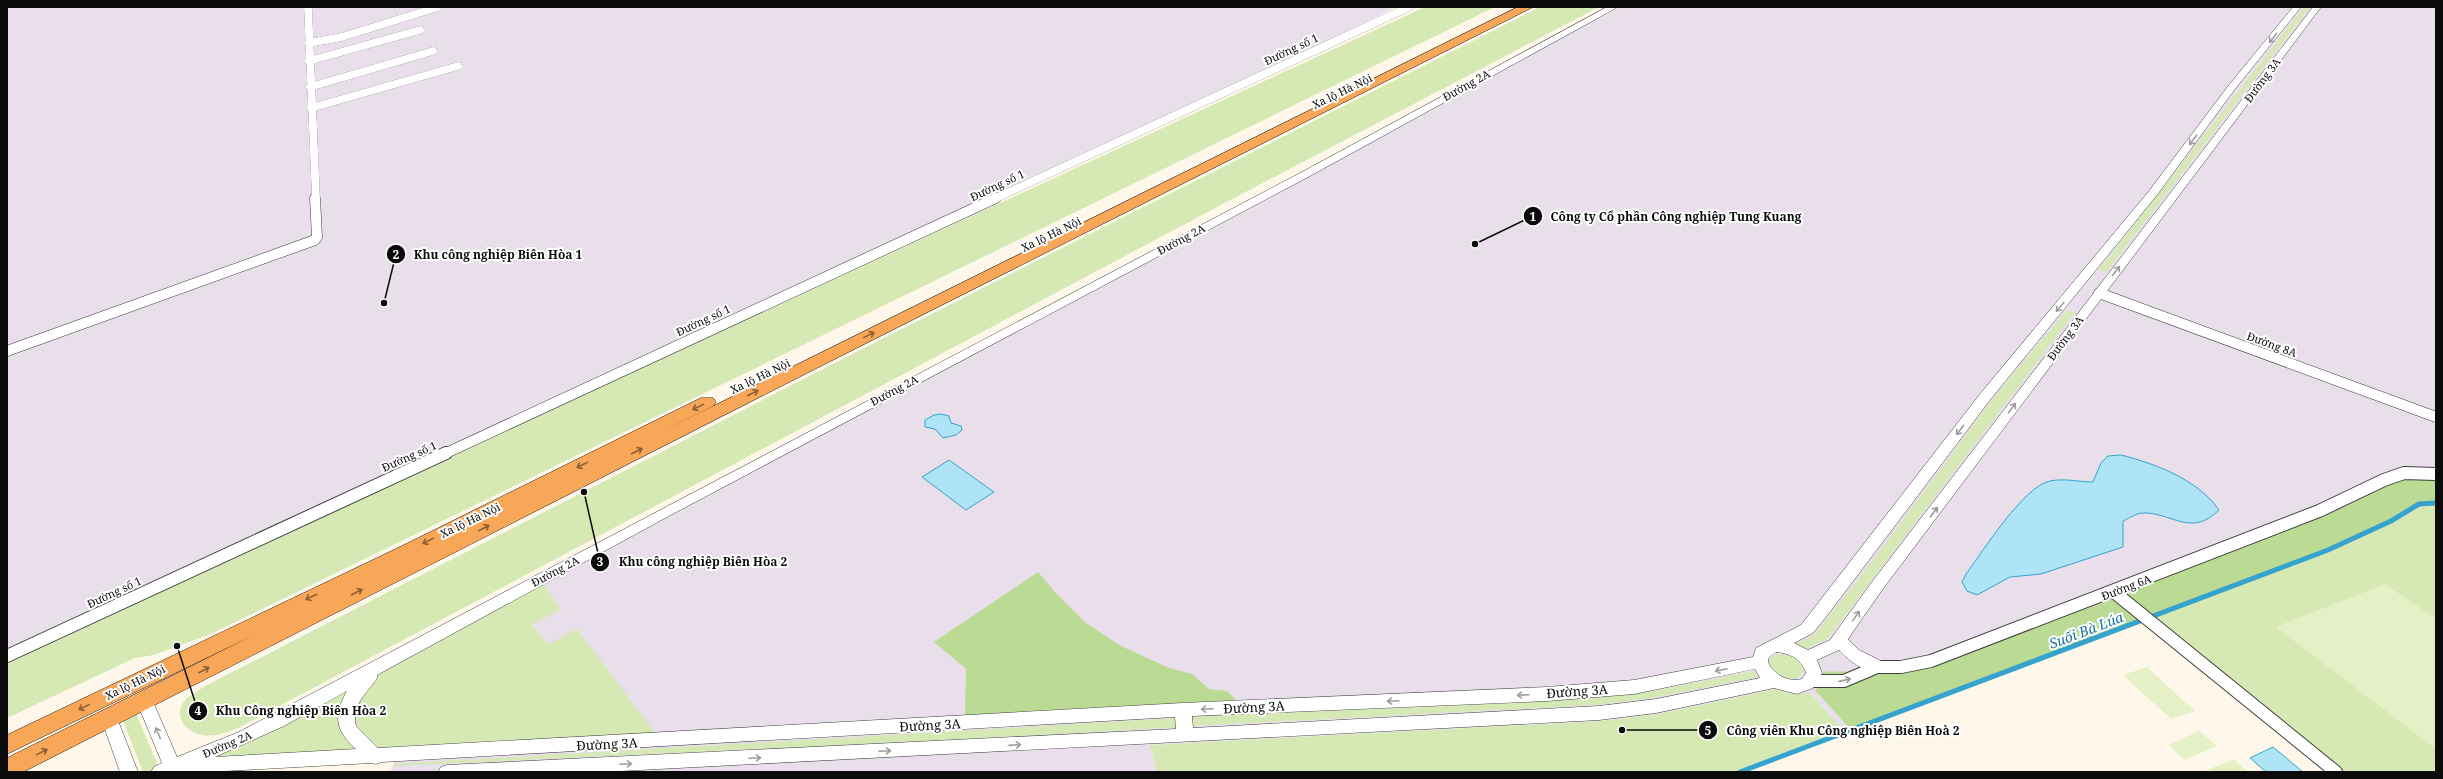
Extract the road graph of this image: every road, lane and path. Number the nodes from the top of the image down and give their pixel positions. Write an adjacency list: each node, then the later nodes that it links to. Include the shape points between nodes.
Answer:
1 (308, 7): 10 (street)
2 (438, 7): 10 (street, via 342,37)
3 (1409, 7): 24 (street, Đường số 1)
4 (1513, 7): 35 (highway, Xa lộ Hà Nội, one-way to 35, via 409,551)
5 (1527, 7): 31 (highway, Xa lộ Hà Nội, one-way to 5, via 778,380)
6 (1614, 7): 25 (street, Đường 2A)
7 (2297, 7): 16 (street, Đường 3A, one-way to 16)
8 (2317, 7): 17 (street, Đường 3A, one-way to 8)
9 (420, 30): 12 (street)
10 (309, 43): 12 (street)
11 (433, 51): 14 (street)
12 (309, 61): 14 (street)
13 (458, 66): 15 (street)
14 (310, 87): 15 (street)
15 (311, 108): 18 (street, via 317,237 315,240)
16 (2078, 285): 17 (street); 23 (street, Đường 3A, one-way to 23, via 1985,397 1854,572 1807,629)
17 (2099, 293): 19 (street, Đường 8A); 22 (street, Đường 3A, one-way to 17)
18 (7, 351)
19 (2436, 417)
20 (2436, 474): 21 (street, Đường 6A, via 2404,473 2384,480 2319,511)
21 (2114, 592): 28 (street, Đường 6A, via 1918,665); 41 (street)
22 (1839, 640): 26 (street, Đường 3A, via 1836,644); 28 (street, via 1853,654)
23 (1774, 646): 26 (street, via 1792,649); 27 (street, via 1763,652)
24 (7, 656)
25 (396, 656): 36 (street, via 358,687 348,705 347,719 352,735); 38 (street, Đường 2A, via 245,738)
26 (1807, 658): 30 (street, via 1814,673)
27 (1759, 662): 29 (street, via 1764,672); 32 (street, Đường 3A, one-way to 32, via 1634,687 1547,694)
28 (1877, 667): 30 (street, Đường 6A, one-way to 28, via 1844,681)
29 (1775, 682): 30 (street, via 1792,687 1800,687); 34 (street, Đường 3A, via 1656,706 1599,712)
30 (1810, 682)
31 (144, 700): 33 (highway, Xa lộ Hà Nội); 38 (street, one-way to 31)
32 (1183, 710): 34 (street); 36 (street, Đường 3A)
33 (109, 718): 37 (highway, Xa lộ Hà Nội, one-way to 33); 39 (street)
34 (1186, 734): 40 (street, Đường 3A, one-way to 34)
35 (7, 745)
36 (376, 757): 38 (street, Đường 3A)
37 (7, 769)
38 (166, 770)
39 (128, 772)
40 (447, 772)
41 (2336, 772)

